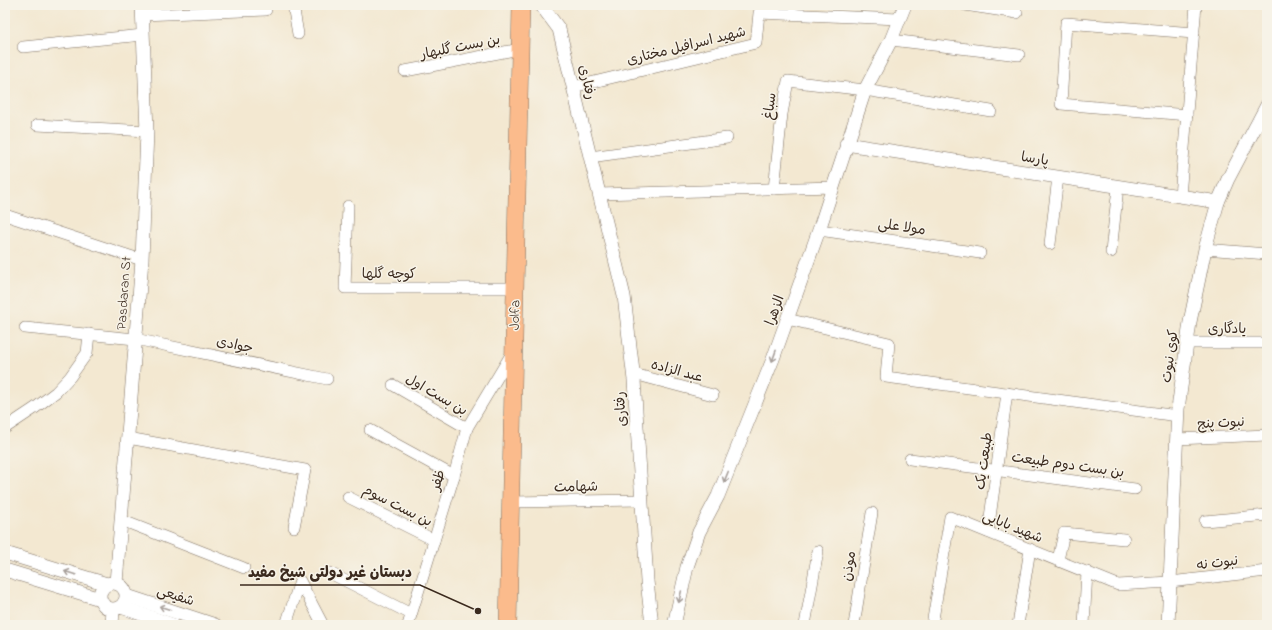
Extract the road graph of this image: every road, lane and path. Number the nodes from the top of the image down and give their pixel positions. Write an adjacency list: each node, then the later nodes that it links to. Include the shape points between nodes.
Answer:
1 (293, 5): 12 (street)
2 (521, 5): 16 (main road, Jolfa)
3 (541, 5): 19 (street, رفتاری, via 559,29)
4 (905, 5): 10 (street, الزهرا)
5 (965, 5): 9 (street)
6 (1196, 5): 11 (street)
7 (142, 10): 8 (street); 13 (street, Pasdaran St)
8 (266, 10)
9 (1017, 13)
10 (899, 19): 14 (street, الزهرا); 19 (street, شهید اسرافیل مختاری, via 759,13 756,43)
11 (1194, 33): 23 (street); 23 (street, via 1066,23 1061,104)
12 (298, 34)
13 (143, 35): 15 (street); 25 (street, Pasdaran St)
14 (891, 40): 17 (street); 20 (street, الزهرا)
15 (22, 47)
16 (520, 49): 18 (street, بن بست گلبهار); 45 (main road, Jolfa)
17 (1019, 55)
18 (405, 71)
19 (573, 87): 28 (street, رفتاری)
20 (865, 90): 22 (street); 27 (street, الزهرا); 32 (street, سباغ, via 788,81)
21 (1267, 105): 35 (street, کوی نبوت)
22 (991, 111)
23 (1187, 115): 34 (street)
24 (37, 125): 25 (street)
25 (147, 131): 44 (street, Pasdaran St)
26 (727, 138): 28 (street)
27 (846, 144): 29 (street, پارسا); 30 (street, الزهرا)
28 (590, 157): 33 (street, رفتاری)
29 (1058, 177): 31 (street, پارسا); 39 (street)
30 (833, 187): 32 (street); 38 (street, الزهرا)
31 (1118, 187): 34 (street, پارسا); 41 (street)
32 (774, 189): 33 (street)
33 (599, 194): 53 (street, رفتاری, via 624,296)
34 (1180, 196): 35 (street, پارسا)
35 (1218, 202): 40 (street, کوی نبوت)
36 (348, 206): 45 (street, کوچه گلها, via 345,288)
37 (5, 215): 44 (street)
38 (819, 230): 42 (street, مولا علی); 46 (street, الزهرا)
39 (1050, 244)
40 (1205, 249): 43 (street); 50 (street, کوی نبوت)
41 (1111, 252)
42 (980, 253)
43 (1267, 254)
44 (142, 260): 49 (street, Pasdaran St)
45 (515, 288): 52 (main road, Jolfa)
46 (787, 319): 56 (street, via 889,343 886,377); 102 (street, الزهرا, one-way to 102, via 718,496 699,532 687,567)
47 (25, 328): 48 (street, جوادی)
48 (89, 334): 49 (street, جوادی); 59 (street, via 87,353 70,377 56,392)
49 (136, 339): 54 (street, جوادی); 63 (street, Pasdaran St)
50 (1187, 343): 51 (street, یادگاری); 58 (street, کوی نبوت)
51 (1267, 343)
52 (513, 351): 60 (street, ظفر); 71 (main road, Jolfa)
53 (634, 374): 57 (street, عبد الزاده); 70 (street, رفتاری)
54 (327, 379)
55 (393, 385): 60 (street, بن بست اول)
56 (1007, 393): 58 (street); 66 (street, طبیعت یک)
57 (713, 395)
58 (1178, 416): 64 (street, کوی نبوت)
59 (5, 428)
60 (467, 428): 67 (street, ظفر)
61 (370, 430): 67 (street)
62 (1267, 435): 64 (street, نبوت پنج)
63 (128, 438): 74 (street, Pasdaran St); 76 (street, via 305,470)
64 (1177, 439): 89 (street, کوی نبوت)
65 (910, 459): 66 (street, بن بست دوم طبیعت)
66 (997, 470): 68 (street, بن بست دوم طبیعت); 77 (street, طبیعت یک)
67 (454, 476): 79 (street, ظفر)
68 (1135, 488)
69 (348, 497): 79 (street, بن بست سوم)
70 (642, 500): 71 (street, شهامت); 101 (street, رفتاری)
71 (510, 502): 100 (main road, Jolfa)
72 (872, 513): 104 (street, موذن)
73 (1267, 515): 75 (street)
74 (121, 520): 84 (street); 90 (street, Pasdaran St)
75 (1205, 521)
76 (294, 527)
77 (988, 532): 80 (street, شهید بابایی); 105 (street, شهید بابایی, via 950,517)
78 (1124, 539): 83 (street, via 1064,533)
79 (434, 540): 93 (street, ظفر)
80 (1030, 549): 83 (street, شهید بابایی); 106 (street)
81 (818, 551): 103 (street)
82 (5, 553): 90 (street, one-way to 82)
83 (1058, 560): 87 (street, شهید بابایی)
84 (244, 568)
85 (5, 570): 91 (street)
86 (1267, 571): 89 (street, نبوت نه)
87 (1087, 572): 89 (street, شهید بابایی, via 1118,585); 107 (street)
88 (330, 573): 93 (street)
89 (1170, 582): 108 (street, کوی نبوت)
90 (112, 584): 91 (street, via 101,590); 92 (street, via 124,587)
91 (100, 599): 92 (street, via 104,606)
92 (120, 604): 94 (street); 95 (street, شفیعی); 96 (street, شفیعی, one-way to 92)
93 (411, 614): 99 (street, ظفر)
94 (112, 625)
95 (173, 625)
96 (215, 625)
97 (286, 625): 98 (street, via 300,581)
98 (324, 625)
99 (408, 625)
100 (508, 625)
101 (652, 625)
102 (674, 625)
103 (805, 625)
104 (854, 625)
105 (932, 625)
106 (1018, 625)
107 (1084, 625)
108 (1168, 625)

